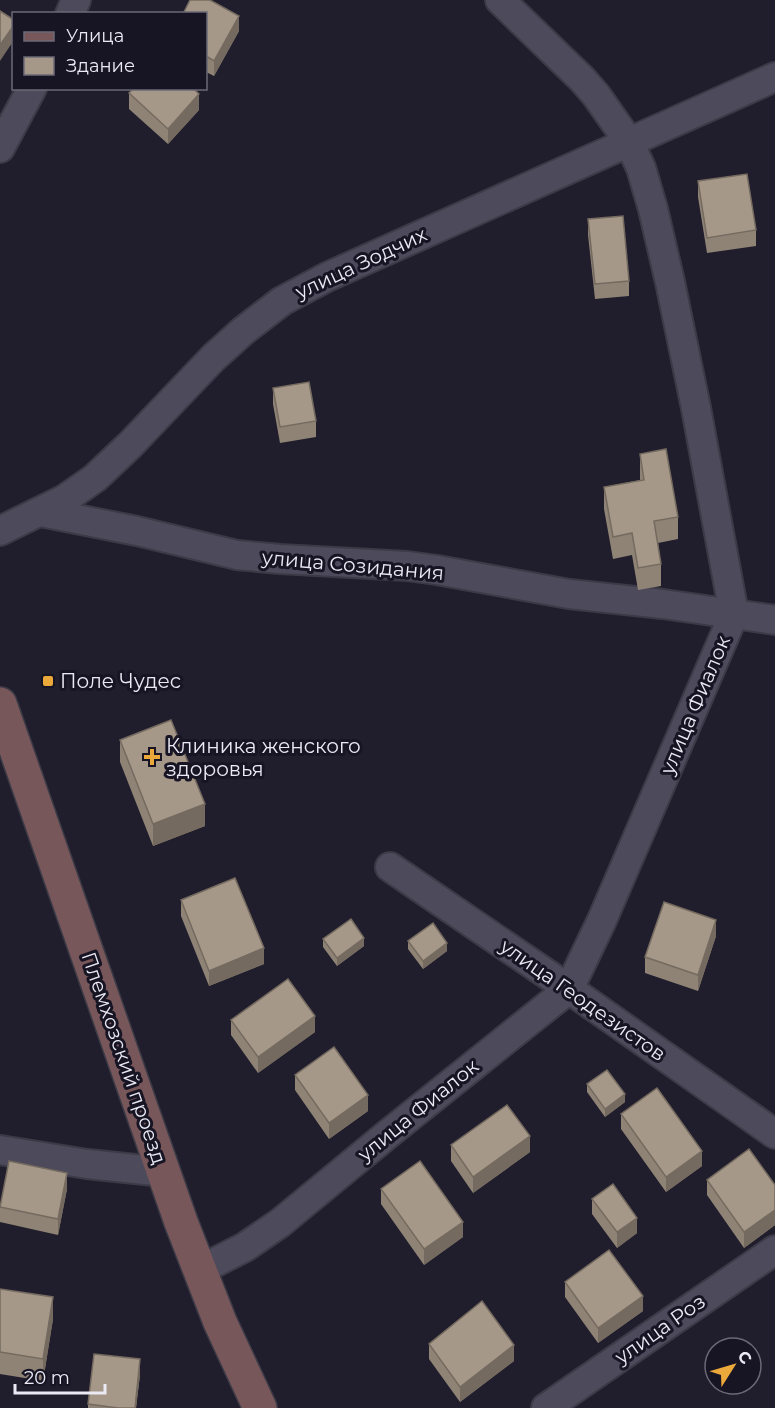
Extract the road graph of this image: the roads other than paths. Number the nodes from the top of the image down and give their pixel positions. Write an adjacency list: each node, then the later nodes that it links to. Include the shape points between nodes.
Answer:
1 (500, 0): 4 (street, улица Фиалок, via 582,79)
2 (775, 76): 4 (street, улица Зодчих)
3 (31, 90): 5 (street)
4 (629, 142): 6 (street, улица Зодчих, via 327,277 282,301 213,358 95,478); 8 (street, улица Фиалок, via 646,184 670,282)
5 (0, 148)
6 (41, 512): 7 (street, улица Зодчих); 8 (street, улица Созидания, via 237,555 437,570 569,594)
7 (0, 531)
8 (734, 614): 9 (street, улица Созидания); 12 (street, улица Фиалок)
9 (775, 620)
10 (0, 704): 15 (main road, Племхозский проезд)
11 (390, 867): 12 (street, улица Геодезистов)
12 (568, 990): 13 (street, улица Геодезистов); 17 (street, улица Фиалок, via 280,1223)
13 (775, 1134)
14 (0, 1150): 15 (street)
15 (164, 1172): 17 (main road, Племхозский проезд)
16 (775, 1250): 19 (street, улица Роз)
17 (200, 1270): 18 (main road, Племхозский проезд)
18 (260, 1408)
19 (546, 1408)

